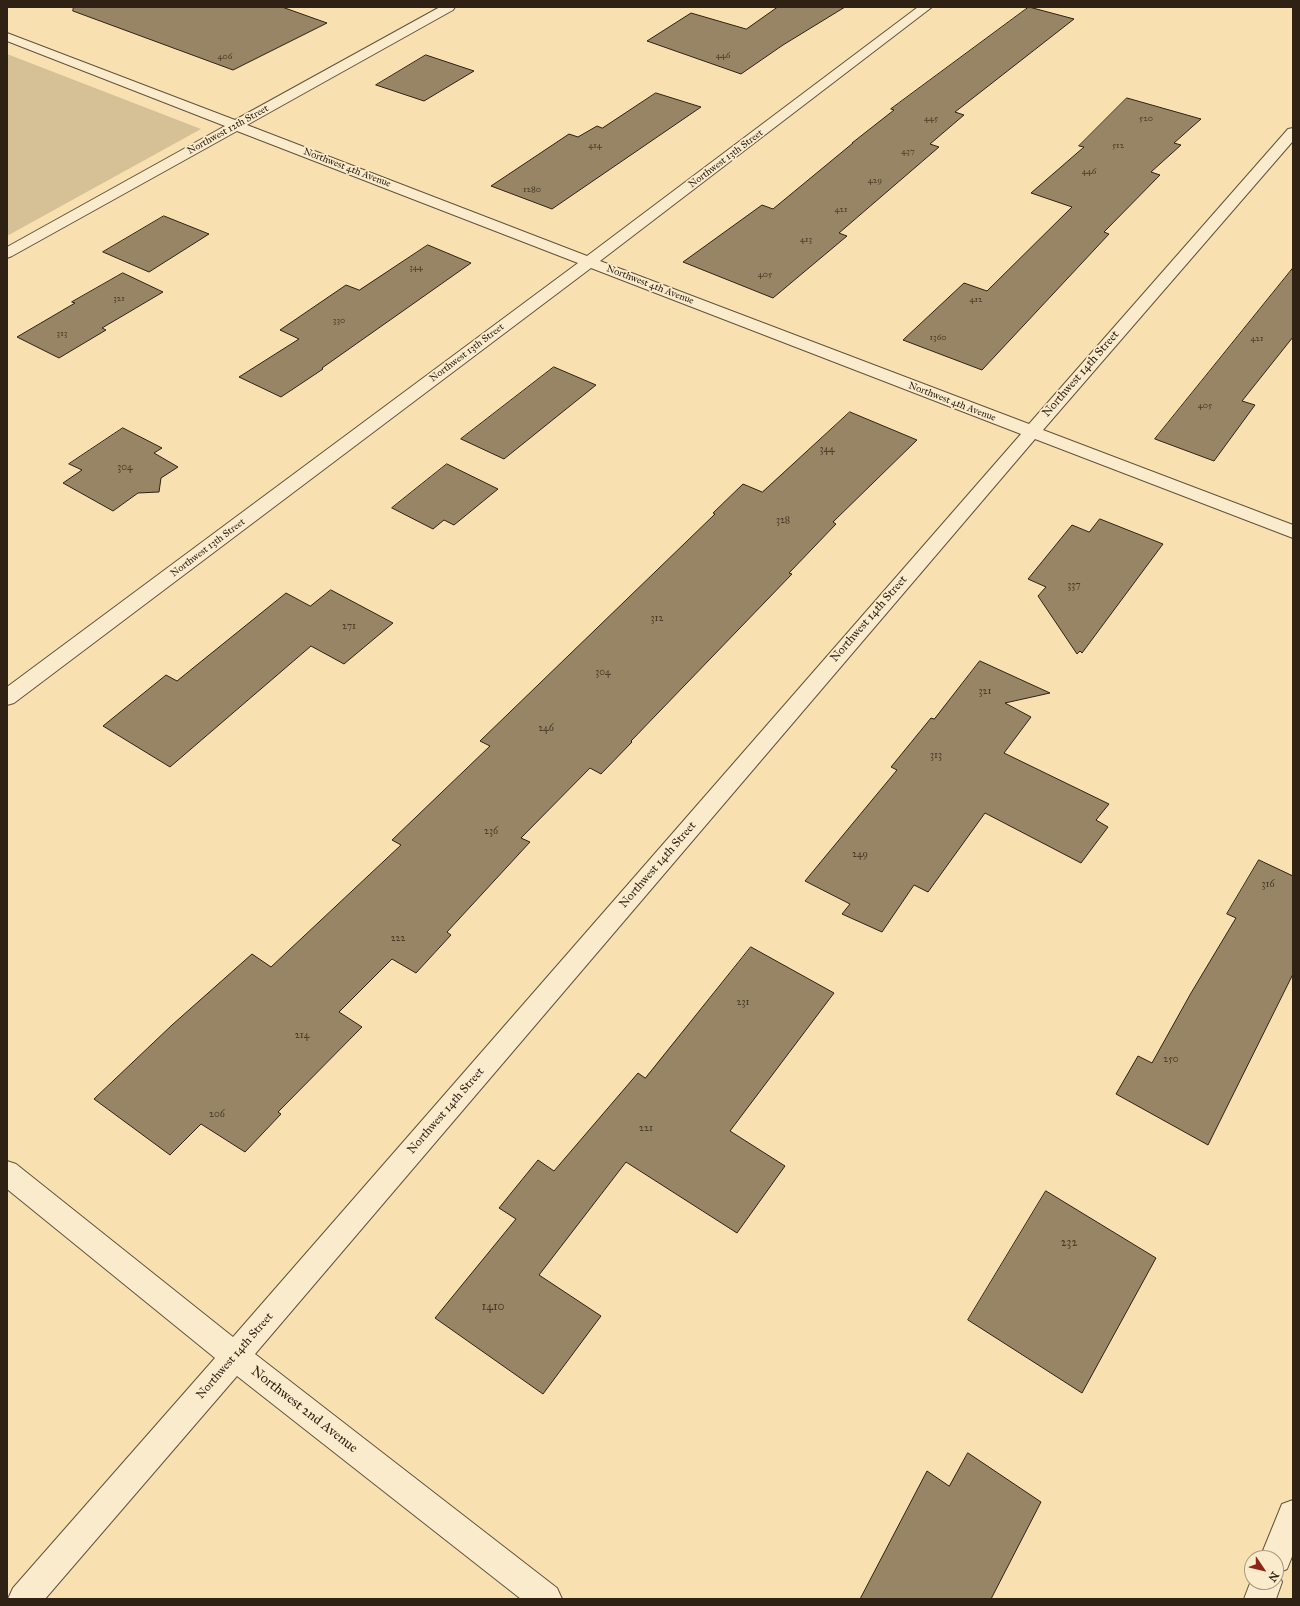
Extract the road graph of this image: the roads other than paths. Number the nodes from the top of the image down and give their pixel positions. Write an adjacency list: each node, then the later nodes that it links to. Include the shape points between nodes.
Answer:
1 (449, 7): 4 (street, Northwest 12th Street)
2 (926, 7): 7 (street, Northwest 13th Street)
3 (7, 36): 4 (street, Northwest 4th Avenue)
4 (236, 125): 6 (street, Northwest 12th Street); 7 (street, Northwest 4th Avenue)
5 (1293, 132): 8 (street, Northwest 14th Street)
6 (7, 253)
7 (589, 262): 8 (street, Northwest 4th Avenue); 10 (street, Northwest 13th Street)
8 (1030, 432): 9 (street, Northwest 4th Avenue); 12 (street, Northwest 14th Street)
9 (1293, 532)
10 (7, 698)
11 (7, 1173): 12 (street, Northwest 2nd Avenue)
12 (235, 1356): 15 (street, Northwest 14th Street); 16 (street, Northwest 2nd Avenue)
13 (1293, 1515): 14 (street)
14 (1279, 1550)
15 (24, 1599)
16 (546, 1599)

